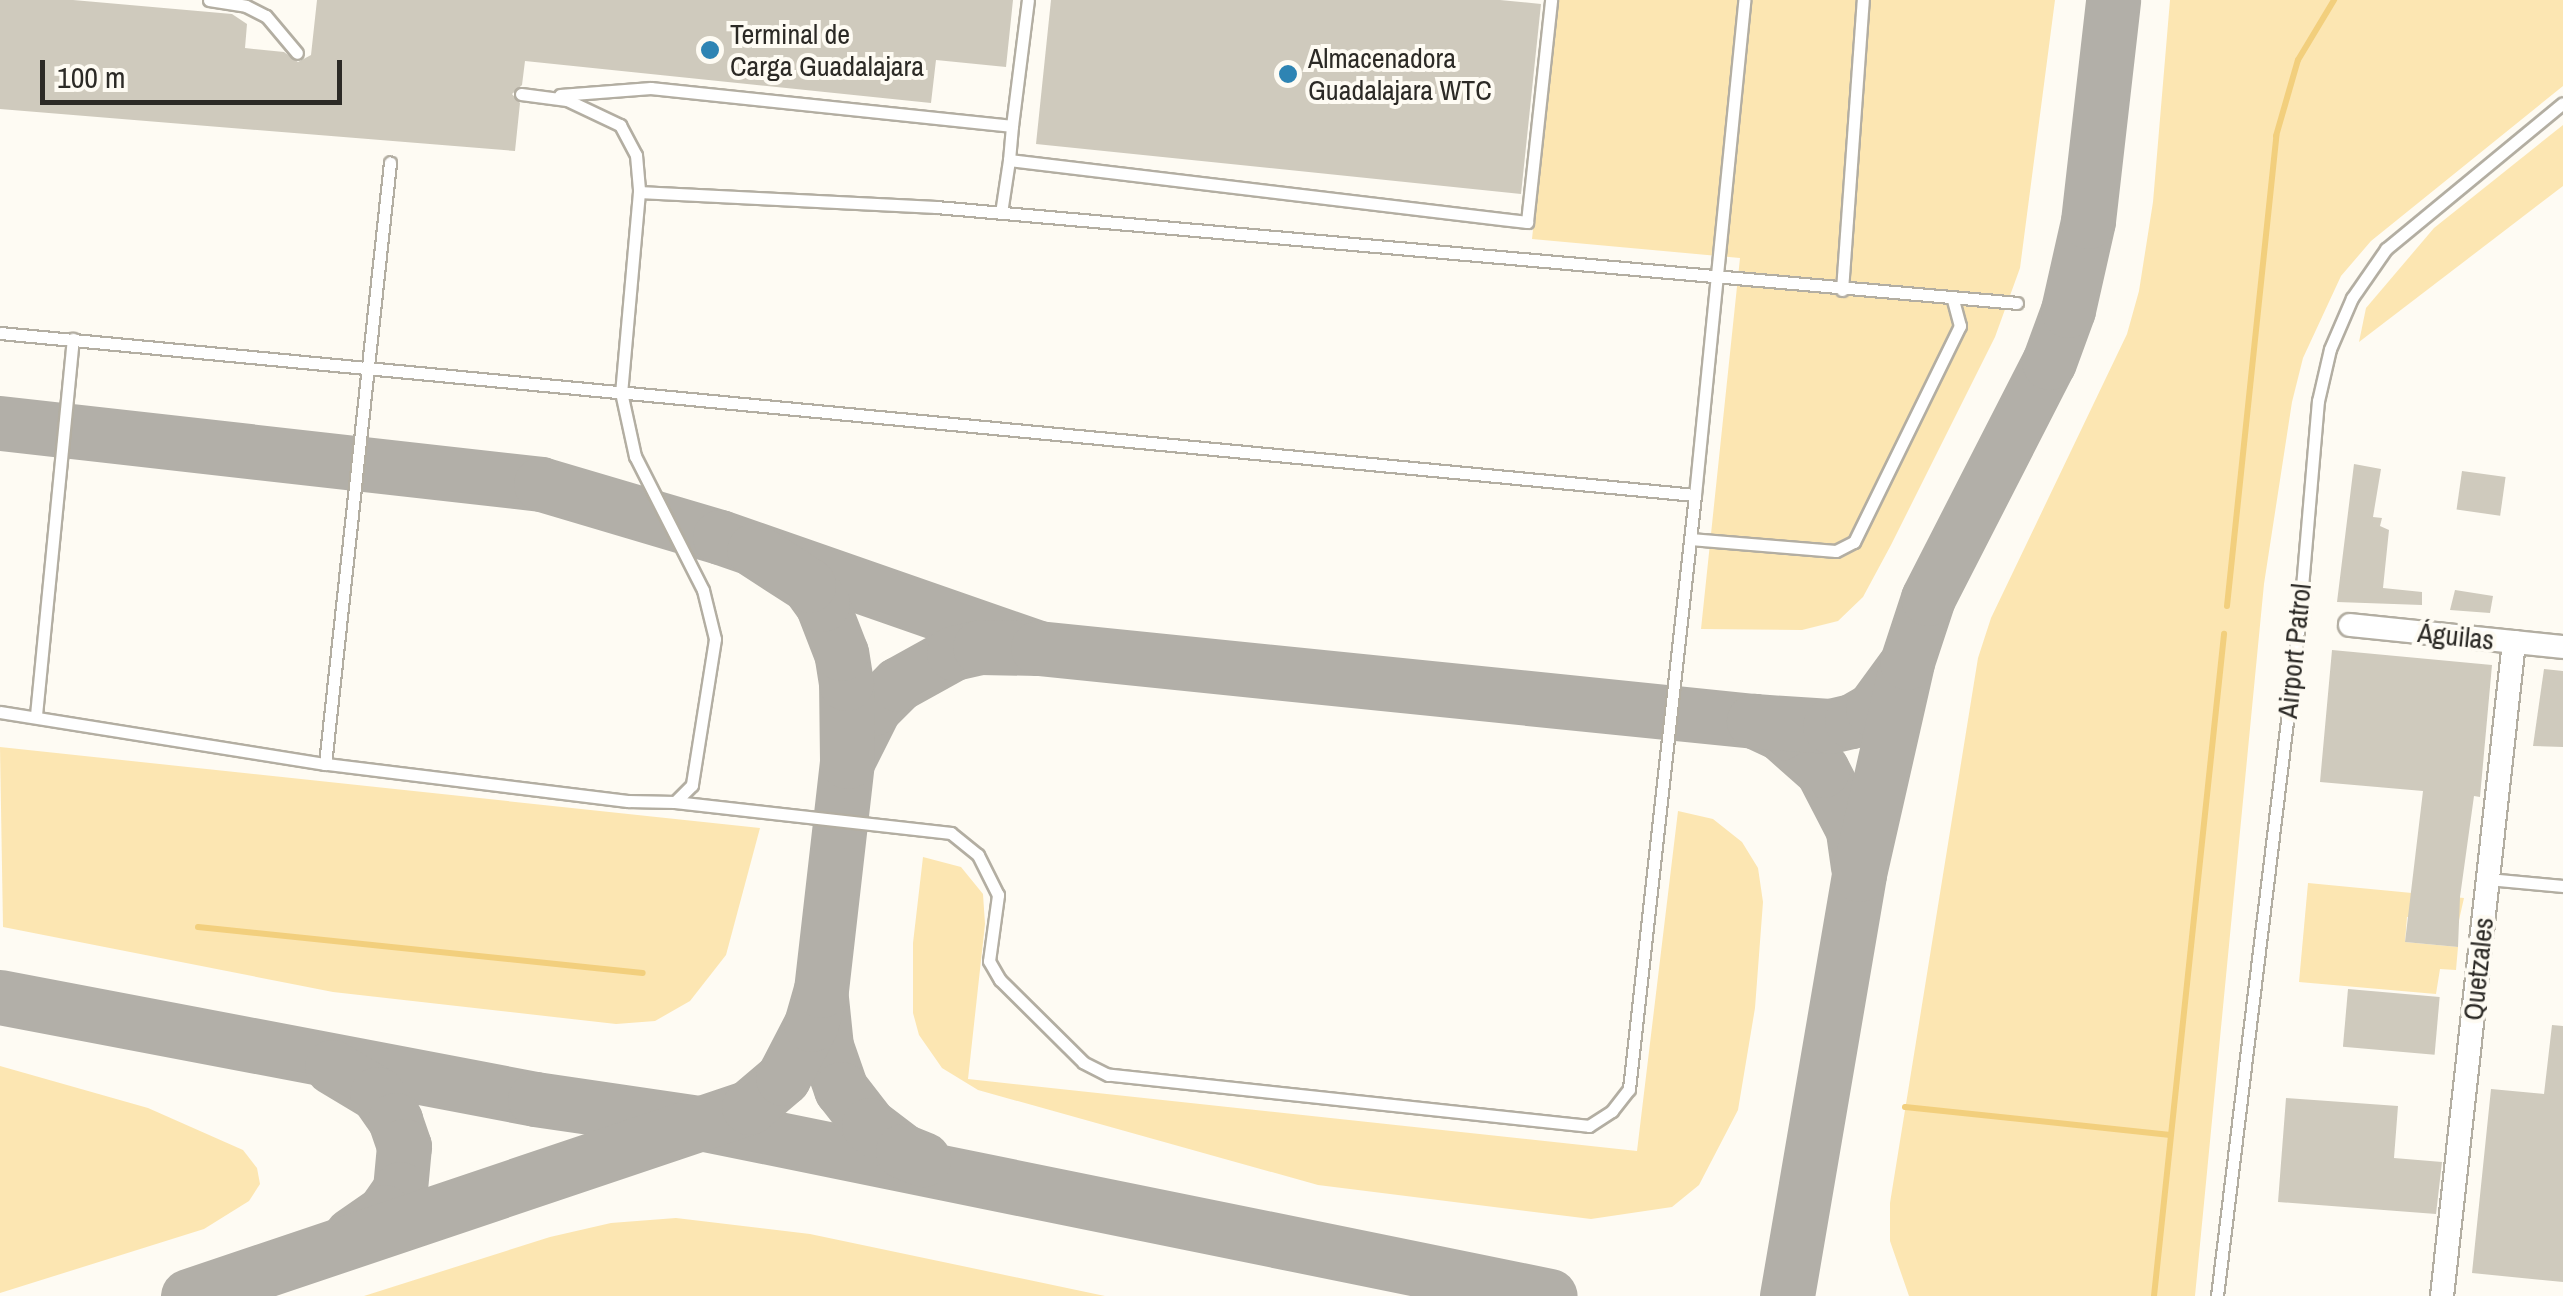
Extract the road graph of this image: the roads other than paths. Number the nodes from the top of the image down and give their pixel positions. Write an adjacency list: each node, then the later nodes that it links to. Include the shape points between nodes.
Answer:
1 (209, 0): 6 (lane, via 266,16)
2 (1028, 0): 8 (lane)
3 (1552, 0): 9 (lane, via 1527,222)
4 (1744, 0): 13 (lane)
5 (1863, 0): 14 (lane)
6 (297, 53)
7 (2563, 103): 32 (lane, Airport Patrol, via 2386,250 2352,298 2330,349 2318,400 2299,622)
8 (1012, 126): 9 (lane); 11 (lane, via 652,88 521,94 568,100 620,126 636,155)
9 (1009, 160): 12 (lane)
10 (390, 164): 19 (lane)
11 (639, 192): 12 (lane); 20 (lane)
12 (1001, 213): 13 (lane)
13 (1717, 275): 14 (lane); 21 (lane)
14 (1842, 290): 15 (lane)
15 (1953, 298): 16 (lane); 22 (lane, via 1960,326 1854,542 1836,551)
16 (2017, 303)
17 (0, 333): 18 (lane)
18 (73, 339): 19 (lane); 27 (lane)
19 (366, 366): 20 (lane); 28 (lane)
20 (620, 392): 21 (lane); 29 (lane, via 635,456 703,590 715,639 692,785)
21 (1695, 495): 22 (lane)
22 (1690, 539): 29 (lane, via 1629,1089 1612,1112 1589,1126 1108,1075 1083,1062 1000,980 989,961 998,894 978,855 951,833)
23 (2350, 625): 24 (street, Águilas)
24 (2514, 642): 25 (street, Águilas); 30 (street, Quetzales)
25 (2563, 647)
26 (0, 712): 27 (lane)
27 (36, 715): 28 (lane)
28 (324, 764): 29 (lane)
29 (675, 802)
30 (2488, 879): 31 (lane); 33 (street, Quetzales)
31 (2563, 886)
32 (2217, 1296)
33 (2442, 1296)

